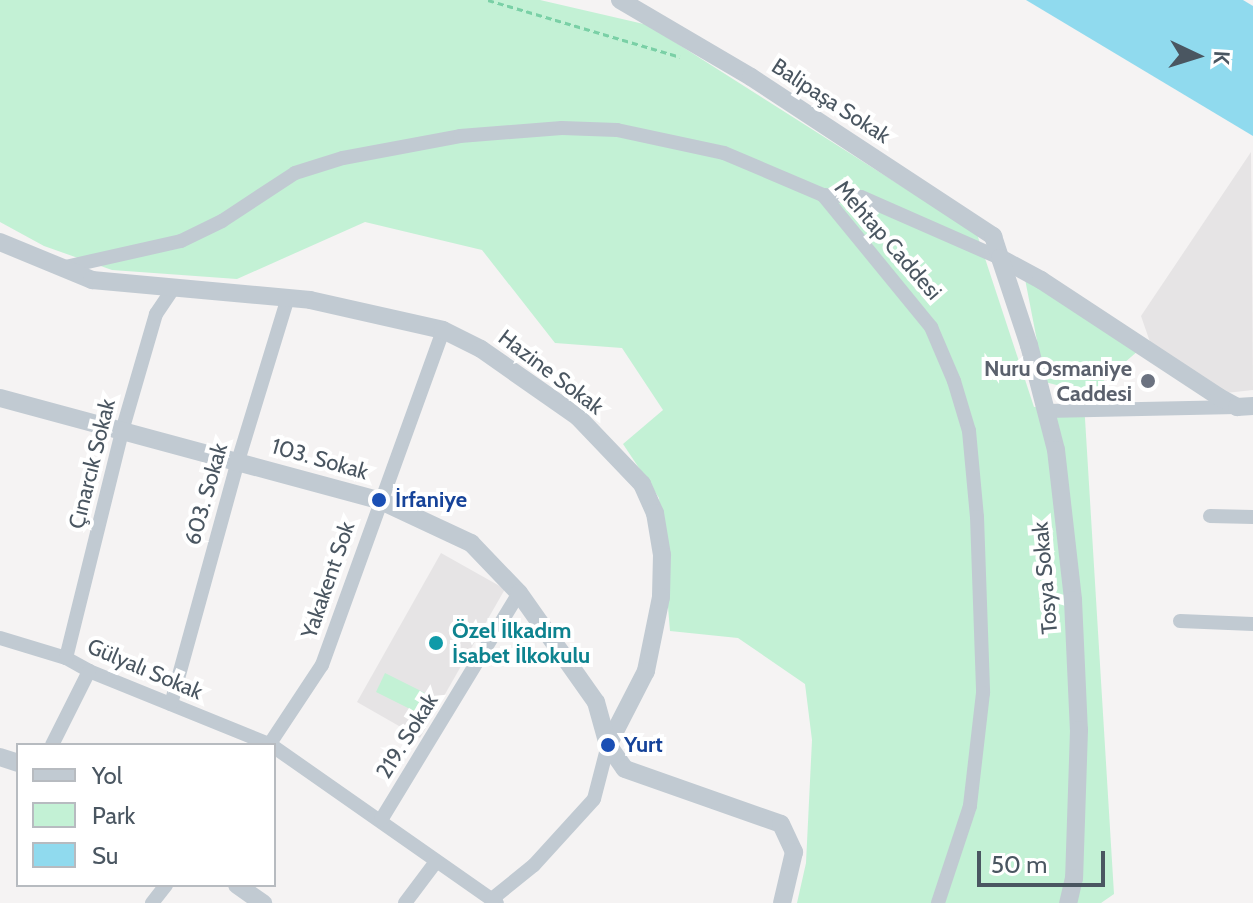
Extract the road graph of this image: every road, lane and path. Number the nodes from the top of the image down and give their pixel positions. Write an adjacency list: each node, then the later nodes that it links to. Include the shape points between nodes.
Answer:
1 (488, 0): 3 (path)
2 (620, 0): 6 (street, Balipaşa Sokak, via 751,77 993,236)
3 (693, 61)
4 (823, 195): 6 (street, Balipaşa Sokak, via 861,197); 7 (street, Mehtap Caddesi, via 724,153 643,134 562,128 460,136 343,158 295,173 181,241); 40 (street, Mehtap Caddesi, via 931,327 969,431 983,693 970,806)
5 (0, 242): 7 (street, Hazine Sokak)
6 (1000, 258): 12 (street, Balipaşa Sokak); 13 (street, Tosya Sokak)
7 (61, 268): 8 (street, Hazine Sokak, via 92,280)
8 (174, 287): 9 (street, Hazine Sokak); 14 (street, Çınarcık Sokak, via 156,314)
9 (288, 297): 10 (street, Hazine Sokak); 15 (street, 603. Sokak)
10 (443, 330): 16 (street, Yakakent Sok); 29 (street, Hazine Sokak, via 481,349 578,417 642,484 655,513 661,597 646,671)
11 (0, 398): 14 (street, 103. Sokak)
12 (1245, 406): 13 (street)
13 (1046, 411): 41 (street, Tosya Sokak, via 1056,450 1073,600 1079,730 1074,878)
14 (122, 431): 15 (street, 103. Sokak); 23 (street, Çınarcık Sokak)
15 (238, 461): 16 (street, 103. Sokak); 25 (street, 603. Sokak)
16 (379, 500): 19 (street, 103. Sokak, via 471,543); 28 (street, Yakakent Sok, via 322,665)
17 (1210, 516): 18 (street)
18 (1253, 517)
19 (519, 593): 29 (street, 103. Sokak, via 596,702); 31 (street, 219. Sokak)
20 (1180, 621): 21 (street)
21 (1253, 624)
22 (0, 638): 23 (street, Gülyalı Sokak)
23 (66, 658): 24 (street, Gülyalı Sokak)
24 (89, 671): 25 (street, Gülyalı Sokak); 26 (street)
25 (171, 704): 27 (street, Gülyalı Sokak)
26 (53, 743)
27 (266, 743)
28 (272, 743)
29 (608, 745): 35 (street, Hazine Sokak, via 594,799); 39 (street, 103. Sokak, via 625,769 781,824 794,852)
30 (276, 748): 31 (street, Gülyalı Sokak)
31 (381, 820): 32 (street, Gülyalı Sokak)
32 (435, 863): 35 (street, Gülyalı Sokak); 38 (street)
33 (164, 887): 36 (street)
34 (240, 887): 37 (street)
35 (495, 901)
36 (152, 903)
37 (263, 903)
38 (405, 903)
39 (782, 903)
40 (938, 903)
41 (1068, 903)

